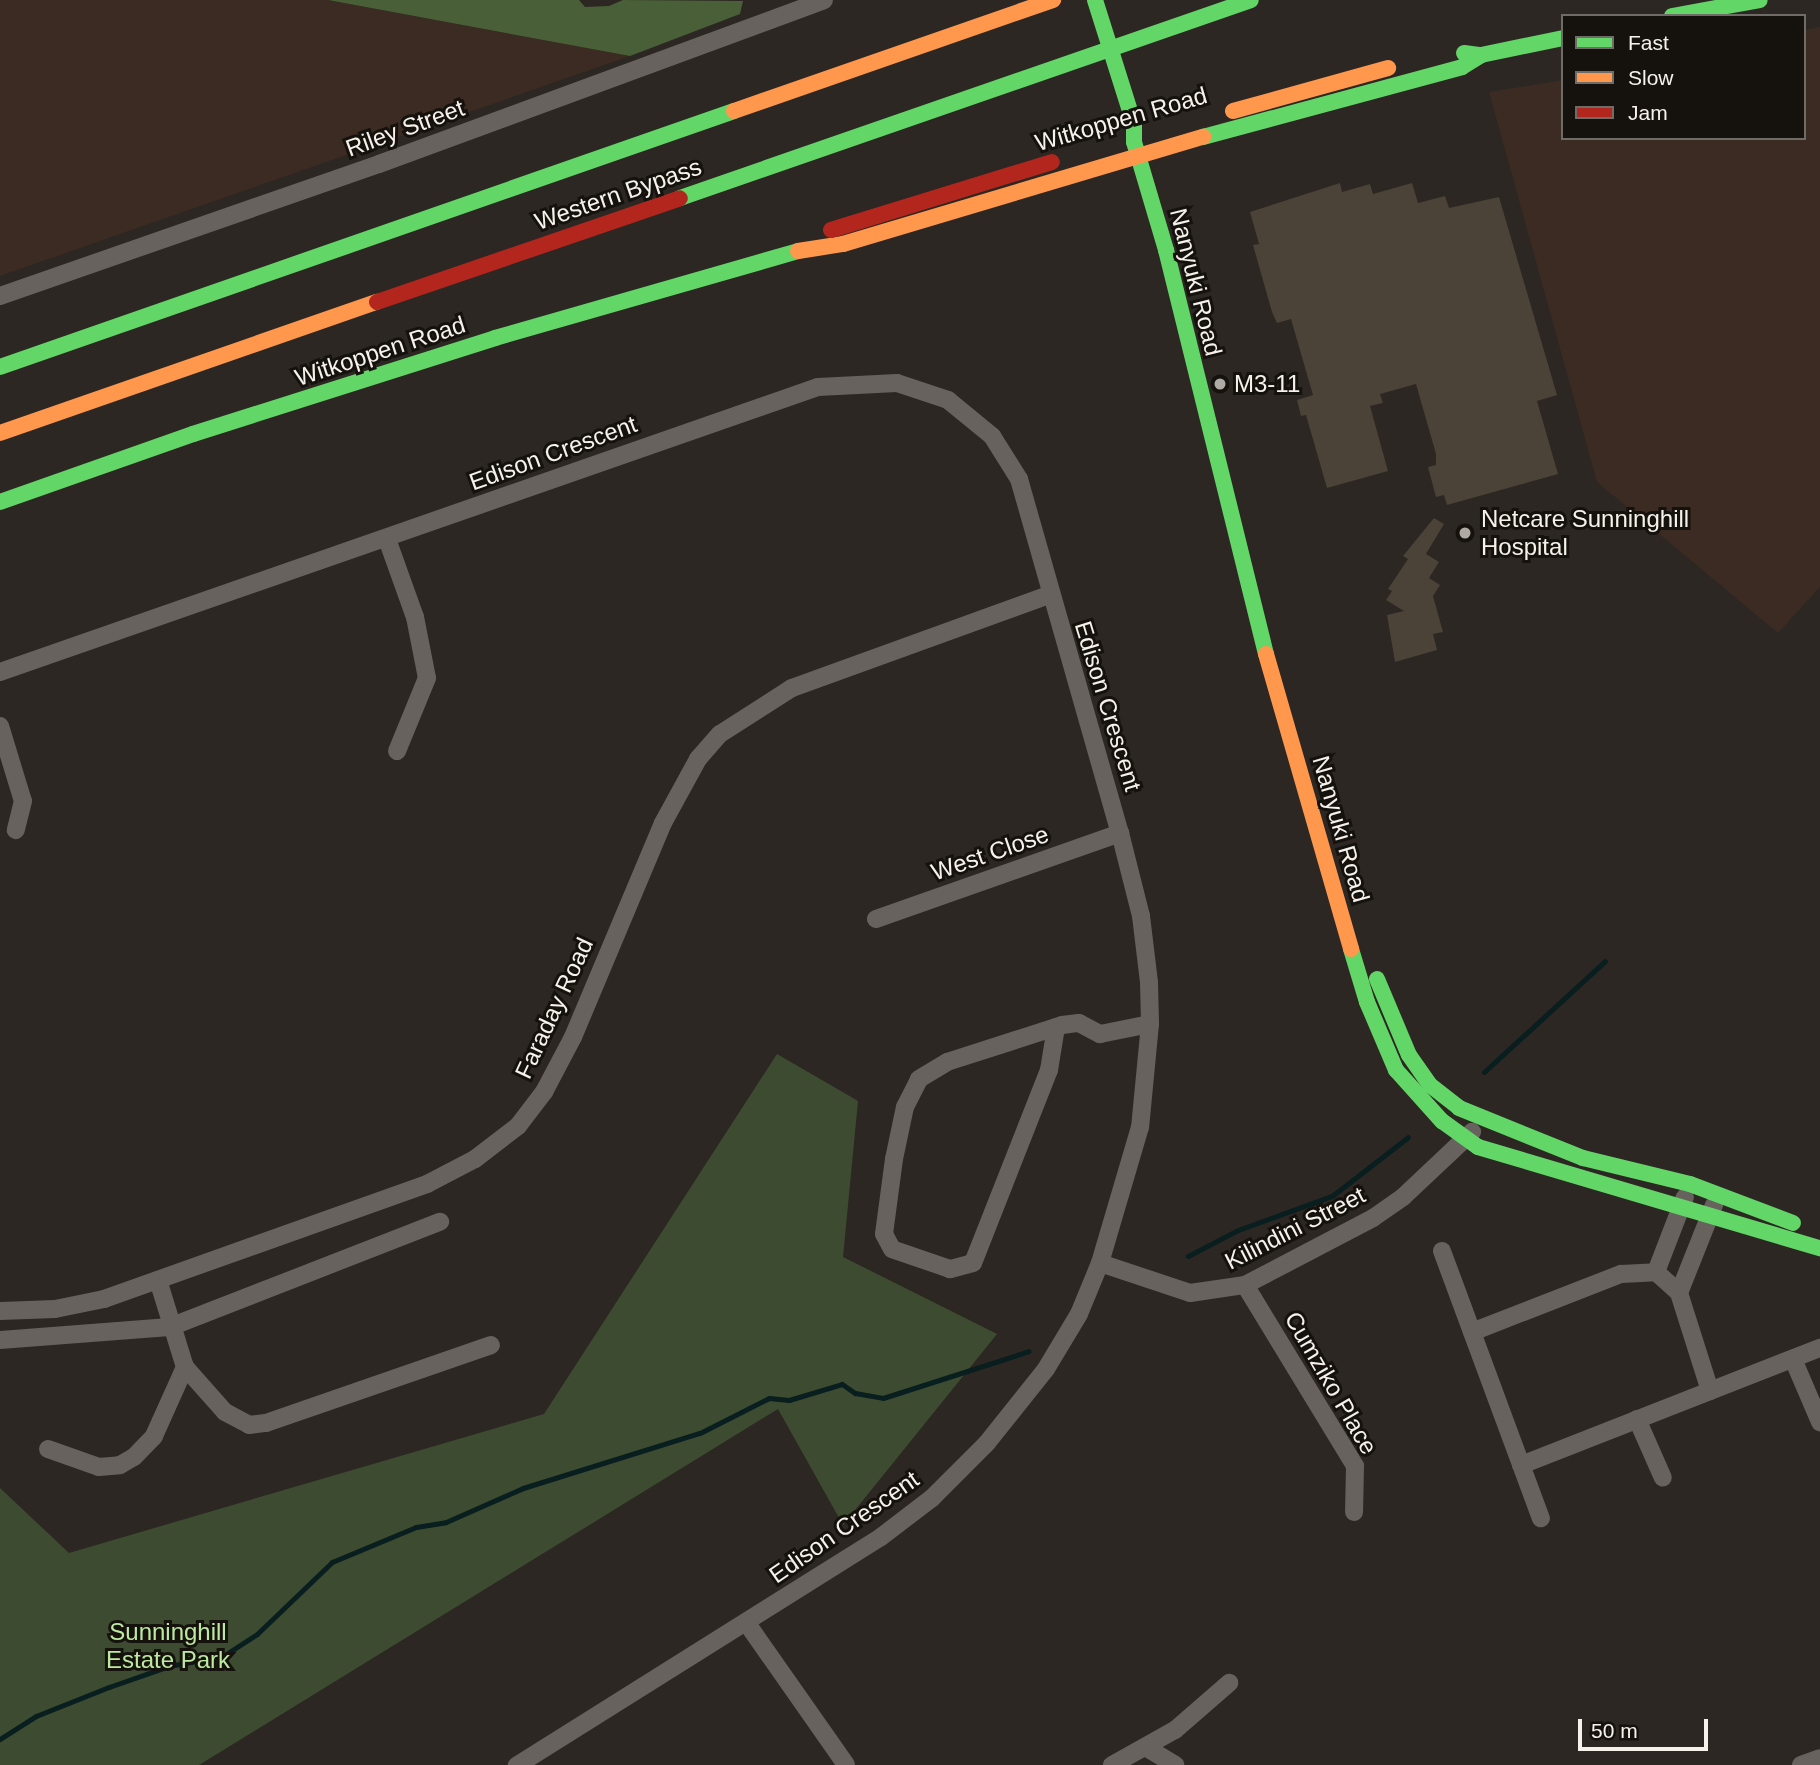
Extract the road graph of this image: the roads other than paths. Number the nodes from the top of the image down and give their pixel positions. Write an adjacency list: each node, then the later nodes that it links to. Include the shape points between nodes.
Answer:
1 (824, 0): 12 (street, Riley Street, via 379,164)
2 (1053, 0): 13 (main road, Western Bypass)
3 (1095, 0): 8 (main road)
4 (1251, 0): 14 (main road, Western Bypass)
5 (1760, 0): 6 (main road)
6 (1683, 14)
7 (1561, 38): 8 (main road, Witkoppen Road, via 1481,55 1461,53 1333,80)
8 (1142, 147): 9 (main road, Witkoppen Road); 11 (main road, Witkoppen Road, via 843,244); 26 (main road, Nanyuki Road, via 1209,362 1251,548 1376,976 1418,1069 1443,1097); 27 (main road, Nanyuki Road, via 1264,649 1367,1002 1389,1058 1407,1086)
9 (1090, 152)
10 (1066, 158): 11 (main road, Witkoppen Road, via 912,202 805,239)
11 (778, 254): 15 (main road, Witkoppen Road, via 259,413)
12 (0, 296)
13 (0, 367)
14 (0, 433)
15 (0, 502)
16 (387, 539): 17 (street, Edison Crescent, via 807,390 846,383 897,383 948,400 1005,453 1018,479); 18 (street, Edison Crescent); 20 (street, via 415,617 427,678)
17 (1049, 595): 22 (street, Edison Crescent); 38 (street, Faraday Road, via 792,688 720,734 698,759 663,823 559,1065 530,1112 497,1143 427,1184)
18 (0, 672)
19 (0, 726): 21 (street, via 23,801)
20 (397, 751)
21 (16, 830)
22 (1120, 833): 23 (street, West Close); 24 (street, Edison Crescent, via 1140,916)
23 (876, 919)
24 (1150, 1024): 25 (street, via 1100,1034 1079,1023); 36 (street, Edison Crescent, via 1140,1127)
25 (1056, 1027): 25 (street, via 947,1062 919,1079 911,1090 894,1158 884,1234 892,1249 950,1269 973,1263 1049,1070)
26 (1483, 1120): 27 (street, Kilindini Street); 28 (main road, Nanyuki Road, via 1583,1158)
27 (1464, 1140): 30 (main road, Nanyuki Road, via 1505,1156); 39 (street, Kilindini Street, via 1373,1218)
28 (1689, 1184): 29 (main road, Nanyuki Road); 30 (street)
29 (1719, 1195): 31 (street); 33 (main road, Nanyuki Road)
30 (1681, 1205): 31 (main road, Nanyuki Road); 37 (street)
31 (1710, 1216): 34 (main road, Nanyuki Road); 40 (street)
32 (440, 1222): 42 (street)
33 (1820, 1231)
34 (1820, 1248)
35 (1442, 1251): 43 (street)
36 (1100, 1263): 39 (street, Kilindini Street, via 1190,1293); 57 (street, Edison Crescent, via 1079,1314 1046,1369 958,1474 881,1537)
37 (1656, 1272): 40 (street); 43 (street, via 1622,1274)
38 (158, 1280): 41 (street, Faraday Road, via 80,1305); 42 (street)
39 (1245, 1285): 55 (street, Cumziko Place, via 1355,1466)
40 (1679, 1293): 49 (street)
41 (0, 1311)
42 (170, 1327): 44 (street); 48 (street)
43 (1472, 1332): 53 (street)
44 (0, 1340)
45 (491, 1345): 48 (street, via 266,1423 249,1424 225,1412)
46 (1820, 1348): 47 (street)
47 (1793, 1359): 49 (street); 51 (street)
48 (185, 1367): 52 (street, via 154,1436 134,1457 120,1465 99,1467)
49 (1710, 1391): 50 (street)
50 (1637, 1419): 53 (street); 54 (street)
51 (1820, 1422)
52 (48, 1449)
53 (1521, 1465): 56 (street)
54 (1663, 1478)
55 (1354, 1512)
56 (1541, 1518)
57 (747, 1622): 61 (street, Edison Crescent); 62 (street)
58 (1229, 1683): 59 (street, via 1201,1710)
59 (1147, 1748): 63 (street); 64 (street)
60 (1820, 1758): 65 (street)
61 (519, 1764)
62 (846, 1765)
63 (1112, 1765)
64 (1175, 1765)
65 (1801, 1765)

